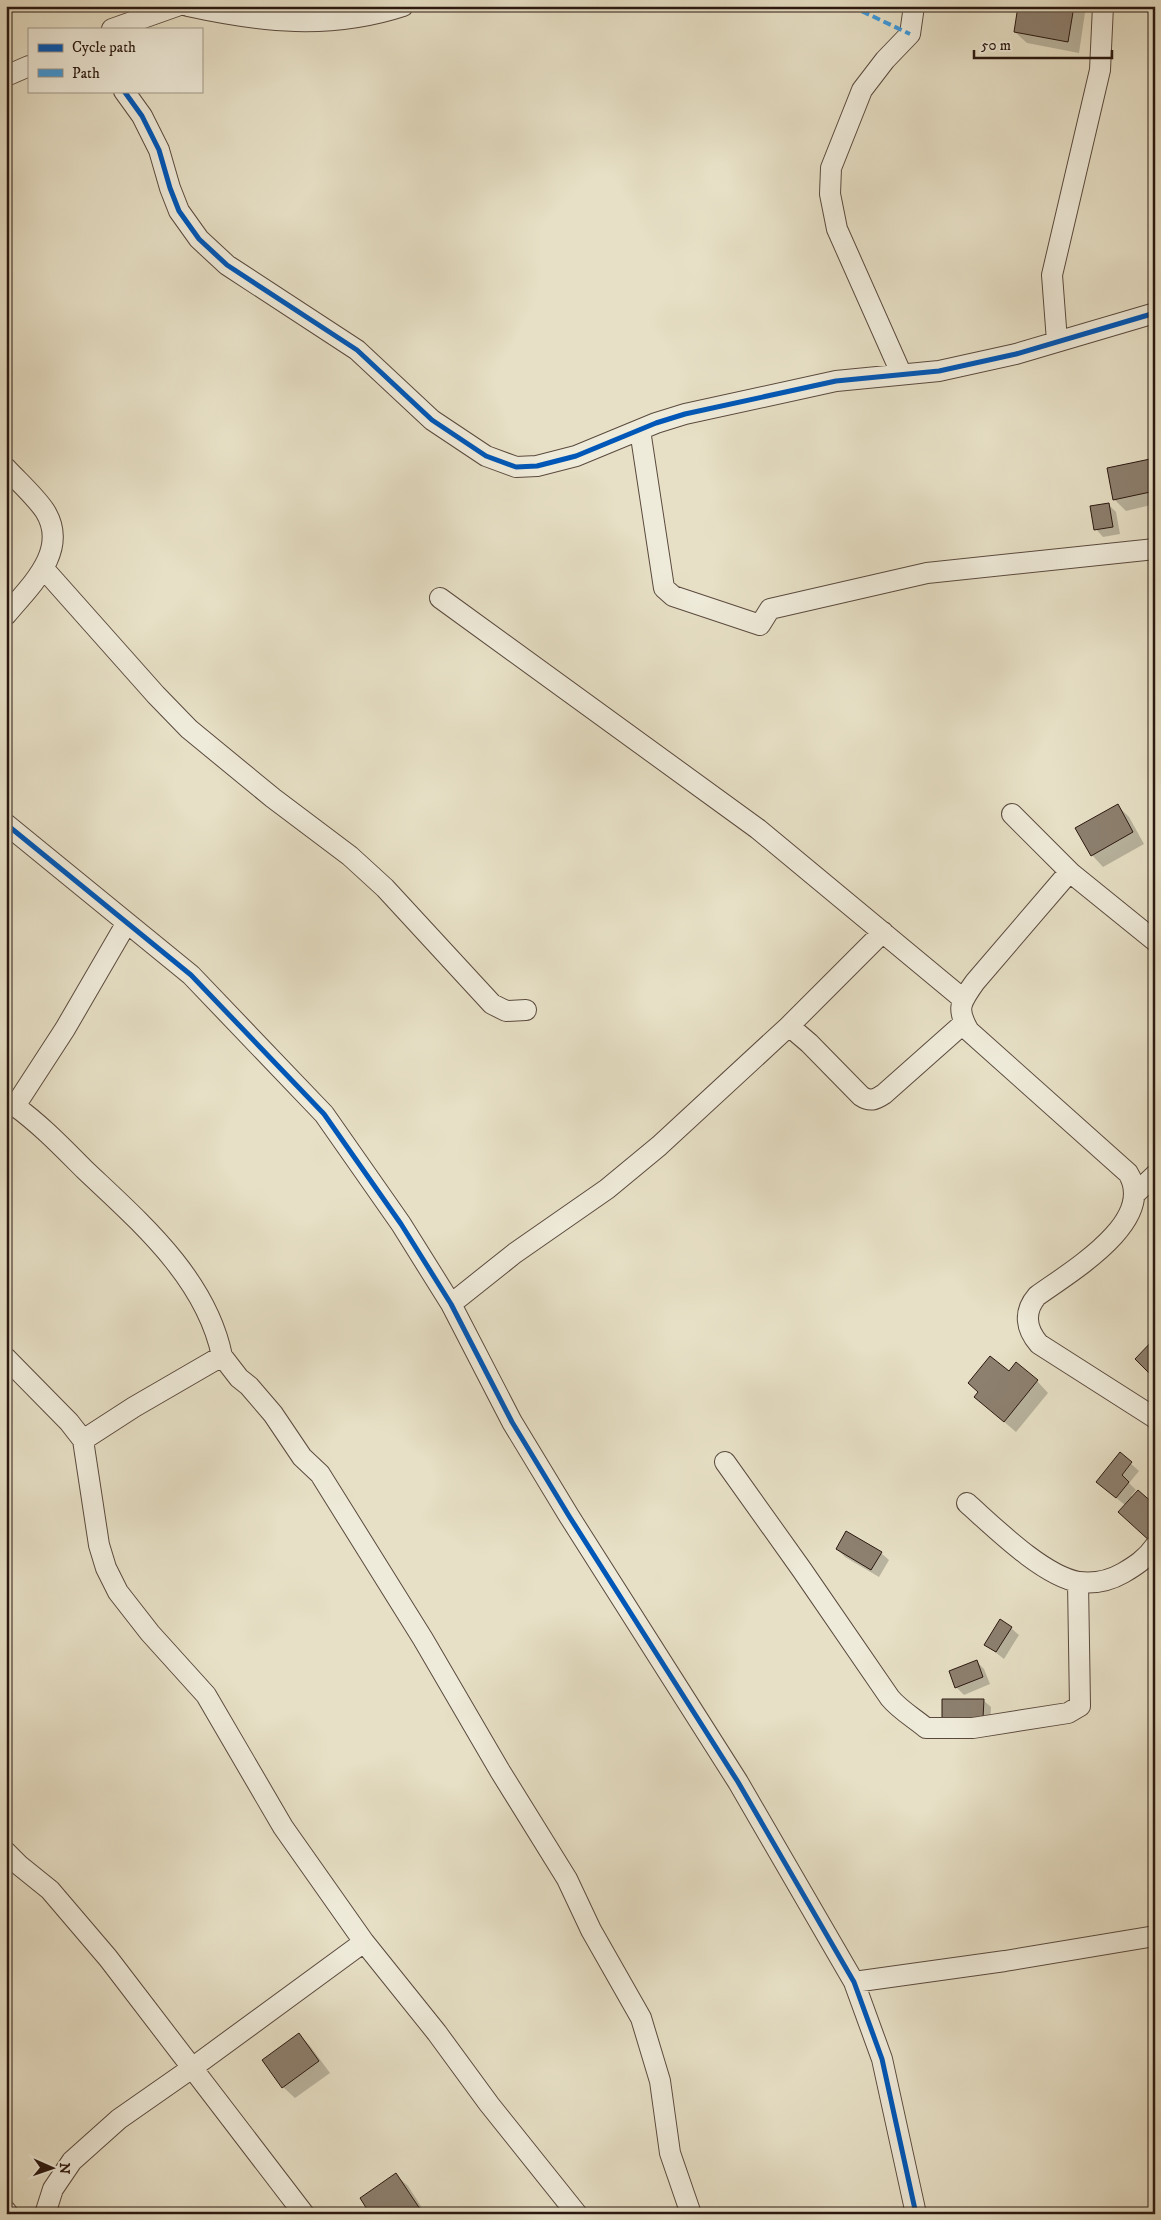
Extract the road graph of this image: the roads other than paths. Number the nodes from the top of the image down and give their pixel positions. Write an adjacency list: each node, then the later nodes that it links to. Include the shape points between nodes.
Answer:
1 (177, 6): 6 (street)
2 (188, 6): 3 (street, via 240,18 336,21)
3 (402, 6)
4 (914, 6): 12 (street, via 910,34 862,90 831,168 837,230)
5 (1103, 6): 11 (street, via 1100,70 1052,275)
6 (115, 28)
7 (28, 66): 8 (street)
8 (6, 76)
9 (125, 92): 13 (street, via 142,116 159,150 180,211 199,239 226,265 356,350 432,420 486,456 516,467 537,466 576,456)
10 (1155, 312): 11 (street)
11 (1058, 341): 12 (street, via 939,371)
12 (901, 373): 13 (street, via 827,383 685,414)
13 (640, 430): 15 (street, via 664,588 673,596 760,624 770,609 927,573)
14 (6, 468): 16 (street, via 51,522 52,541)
15 (1155, 549)
16 (44, 569): 18 (street); 26 (street, via 189,729 350,856 385,888 492,1004 506,1011)
17 (440, 598): 23 (street, via 758,829)
18 (6, 615)
19 (1012, 814): 21 (street)
20 (6, 824): 22 (street)
21 (1071, 873): 24 (street); 25 (street, via 974,982)
22 (126, 924): 29 (street, via 80,1006); 32 (street, via 191,975 324,1114 401,1224)
23 (883, 932): 25 (street); 28 (street)
24 (1155, 941)
25 (963, 999): 27 (street, via 960,1016)
26 (526, 1010)
27 (964, 1023): 28 (street, via 874,1101 861,1096); 31 (street, via 969,1031 1128,1172)
28 (789, 1026): 32 (street, via 659,1146)
29 (11, 1112): 33 (street, via 52,1136 171,1256 199,1296 217,1332)
30 (1155, 1175): 31 (street)
31 (1135, 1194): 35 (street, via 1126,1221 1097,1252 1030,1304 1028,1325 1040,1344)
32 (451, 1304): 44 (street, via 512,1422 738,1782)
33 (222, 1356): 36 (street); 49 (street, via 273,1414 302,1457 320,1474 333,1493 567,1879 591,1930 641,2018 660,2081 670,2153)
34 (6, 1358): 36 (street)
35 (1155, 1418)
36 (83, 1440): 43 (street, via 99,1545 118,1592 206,1695 283,1827)
37 (725, 1462): 40 (street, via 890,1698 899,1709 926,1728 972,1728 1068,1713 1080,1706)
38 (967, 1503): 40 (street, via 1021,1551 1059,1575)
39 (1155, 1546): 40 (street, via 1149,1556 1113,1578)
40 (1078, 1582)
41 (6, 1852): 45 (street, via 50,1890 76,1919)
42 (1155, 1936): 44 (street)
43 (364, 1942): 45 (street); 48 (street)
44 (854, 1982): 50 (street, via 882,2059)
45 (192, 2068): 46 (street, via 119,2119 72,2161 53,2189); 47 (street)
46 (45, 2214)
47 (304, 2214)
48 (576, 2214)
49 (691, 2214)
50 (916, 2214)

